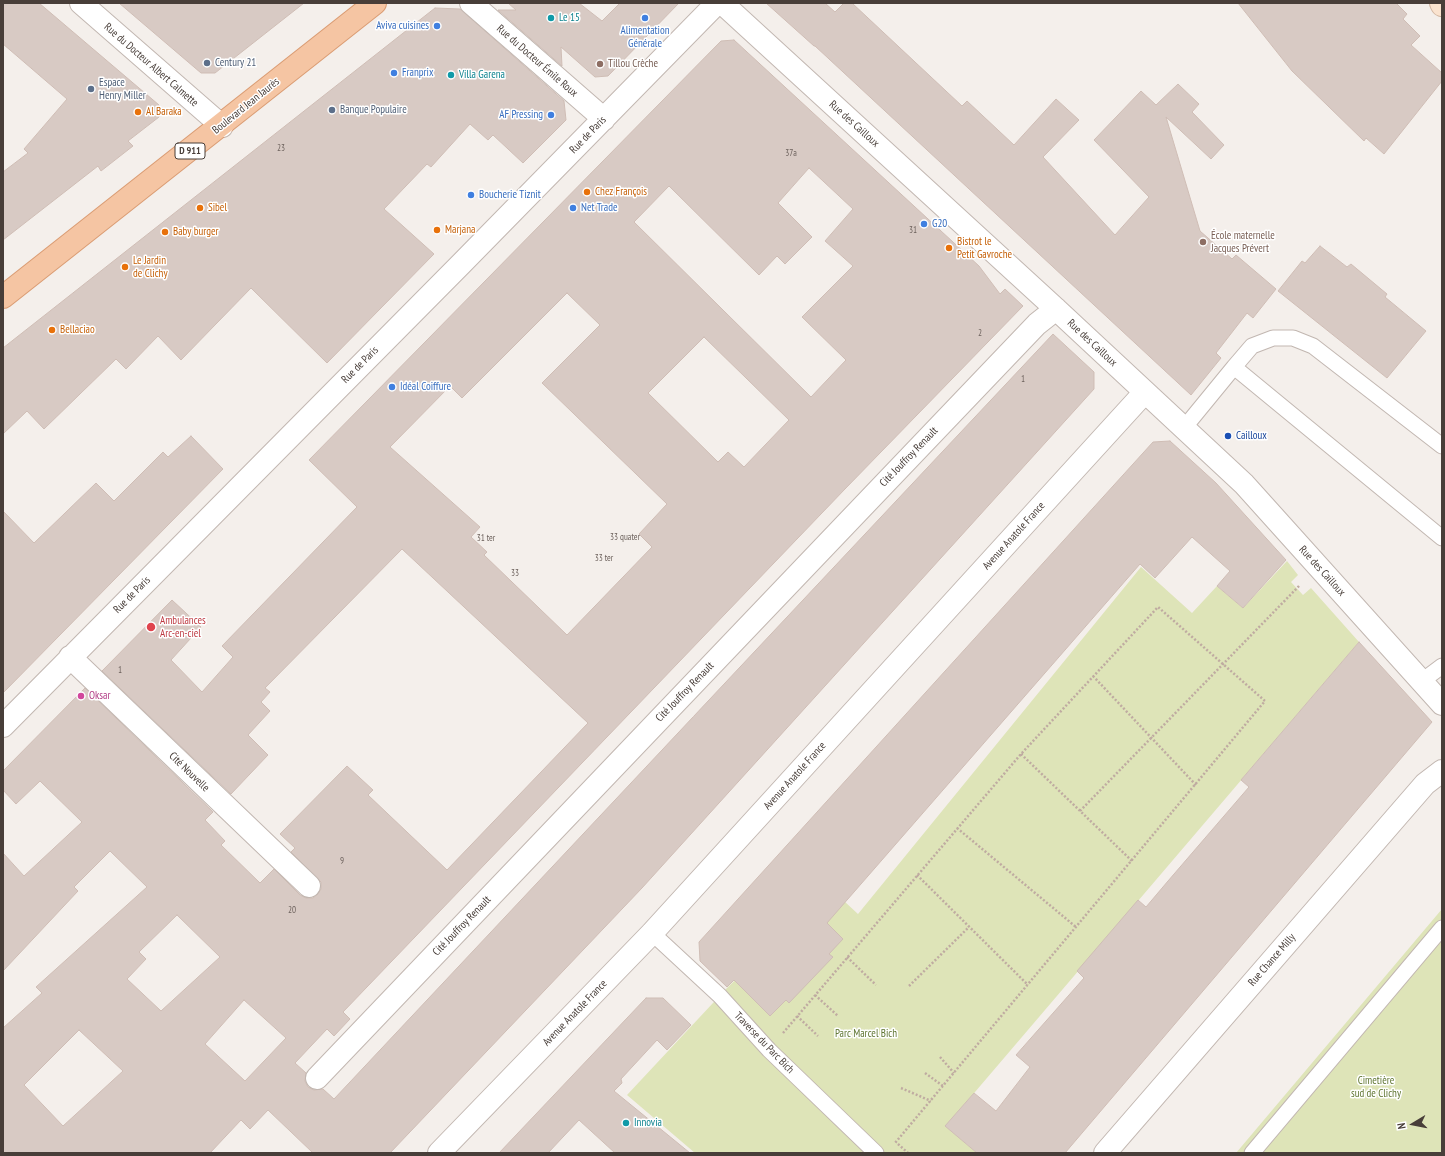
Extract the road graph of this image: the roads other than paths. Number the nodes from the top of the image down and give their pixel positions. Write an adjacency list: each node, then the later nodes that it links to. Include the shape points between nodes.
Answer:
1 (81, 3): 7 (street, Rue du Docteur Albert Calmette)
2 (375, 3): 7 (main road, Boulevard Jean Jaurès / D 911)
3 (471, 3): 6 (street, Rue du Docteur Émile Roux)
4 (717, 3): 6 (street, Rue de Paris)
5 (722, 3): 9 (street, Rue des Cailloux)
6 (604, 119): 15 (street, Rue de Paris)
7 (222, 126): 8 (main road, Boulevard Jean Jaurès / D 911)
8 (3, 297)
9 (1056, 309): 11 (street, Rue des Cailloux); 24 (street, Cité Jouffroy Renault, via 1036,324)
10 (1234, 367): 12 (lane); 13 (lane, via 1252,346 1273,338 1293,338 1313,346); 14 (lane)
11 (1146, 392): 12 (street, Rue des Cailloux); 23 (street, Avenue Anatole France)
12 (1184, 428): 17 (street, Rue des Cailloux, via 1244,484)
13 (1442, 446)
14 (1442, 538)
15 (70, 657): 19 (street, Rue de Paris); 21 (street, Cité Nouvelle)
16 (1442, 666): 17 (lane)
17 (1422, 681): 18 (street, Rue des Cailloux)
18 (1442, 704)
19 (3, 726)
20 (1442, 771): 27 (street, Rue Chance Milly, via 1420,790)
21 (309, 886)
22 (1442, 928): 28 (lane)
23 (652, 933): 25 (street, Avenue Anatole France); 26 (lane, Traverse du Parc Bich, via 720,996 769,1050)
24 (317, 1078)
25 (439, 1153)
26 (876, 1153)
27 (1105, 1153)
28 (1252, 1153)

